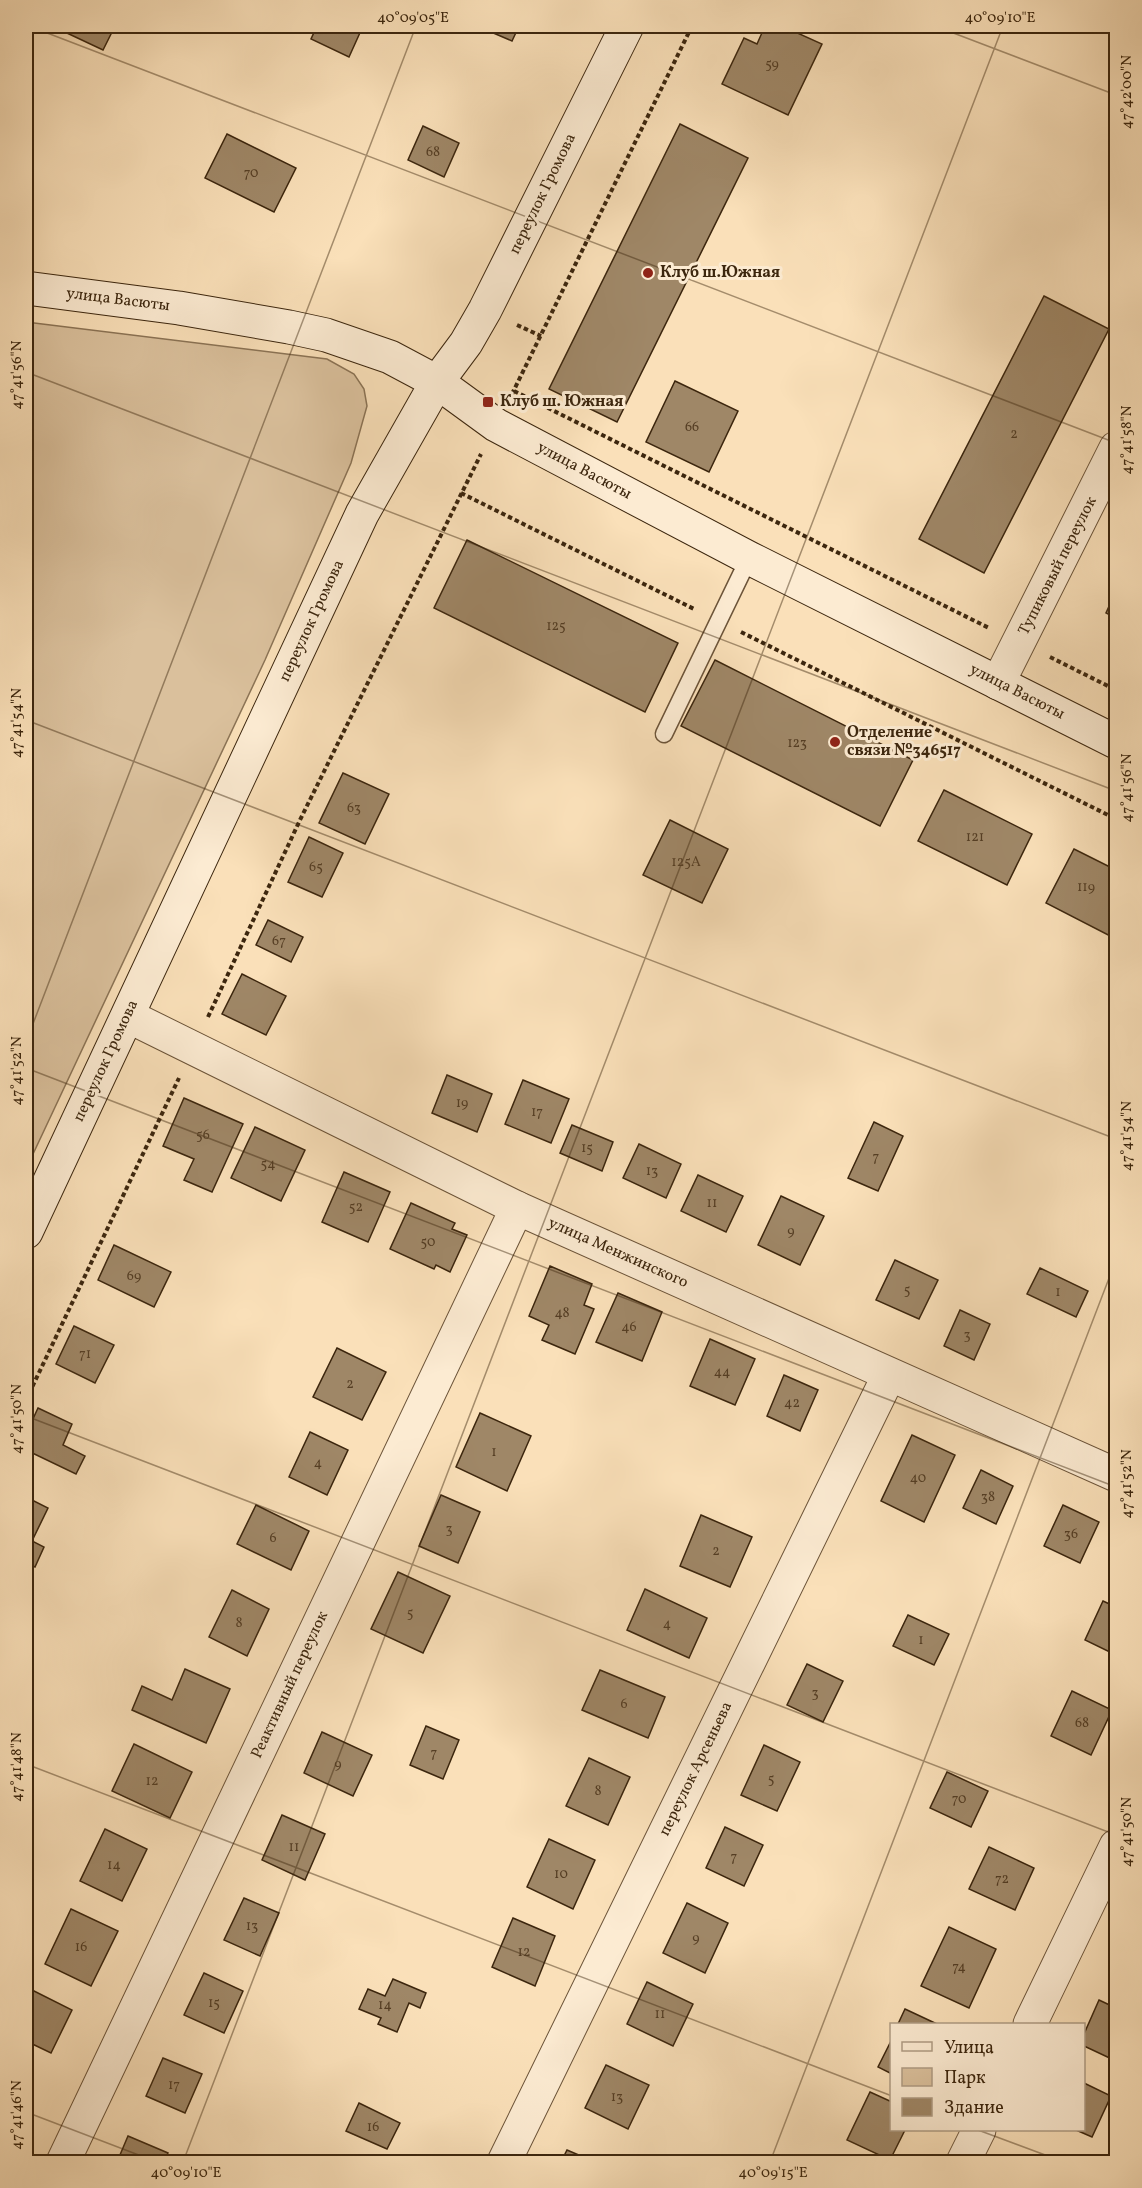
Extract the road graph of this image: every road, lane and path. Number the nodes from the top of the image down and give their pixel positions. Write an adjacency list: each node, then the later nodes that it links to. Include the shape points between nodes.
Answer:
1 (627, 26): 4 (street, переулок Громова, via 485,310)
2 (692, 26): 5 (path)
3 (26, 288): 4 (street, улица Васюты, via 179,308 326,335 390,357)
4 (437, 382): 6 (street, улица Васюты); 17 (street, переулок Громова, via 362,514)
5 (514, 391): 6 (path); 11 (path)
6 (496, 425): 8 (path); 9 (street, улица Васюты)
7 (1116, 448): 11 (street, Тупиковый переулок)
8 (461, 493): 10 (path); 18 (path, via 300,820)
9 (749, 558): 10 (lane); 12 (street, улица Васюты)
10 (719, 621): 14 (lane); 16 (path)
11 (1019, 643): 12 (street, Тупиковый переулок); 13 (path)
12 (998, 683): 15 (street, улица Васюты)
13 (1116, 690)
14 (663, 734)
15 (1116, 742)
16 (1116, 819)
17 (128, 1016): 18 (street, улица Менжинского); 20 (street, переулок Громова)
18 (194, 1048): 19 (street, улица Менжинского); 22 (path)
19 (517, 1208): 21 (street, улица Менжинского); 27 (street, Реактивный переулок)
20 (26, 1232)
21 (889, 1375): 23 (street, улица Менжинского); 28 (street, переулок Арсеньева)
22 (26, 1400)
23 (1116, 1475)
24 (1116, 1846): 25 (street)
25 (1031, 2023)
26 (979, 2131): 29 (street)
27 (63, 2163)
28 (504, 2163)
29 (963, 2163)

